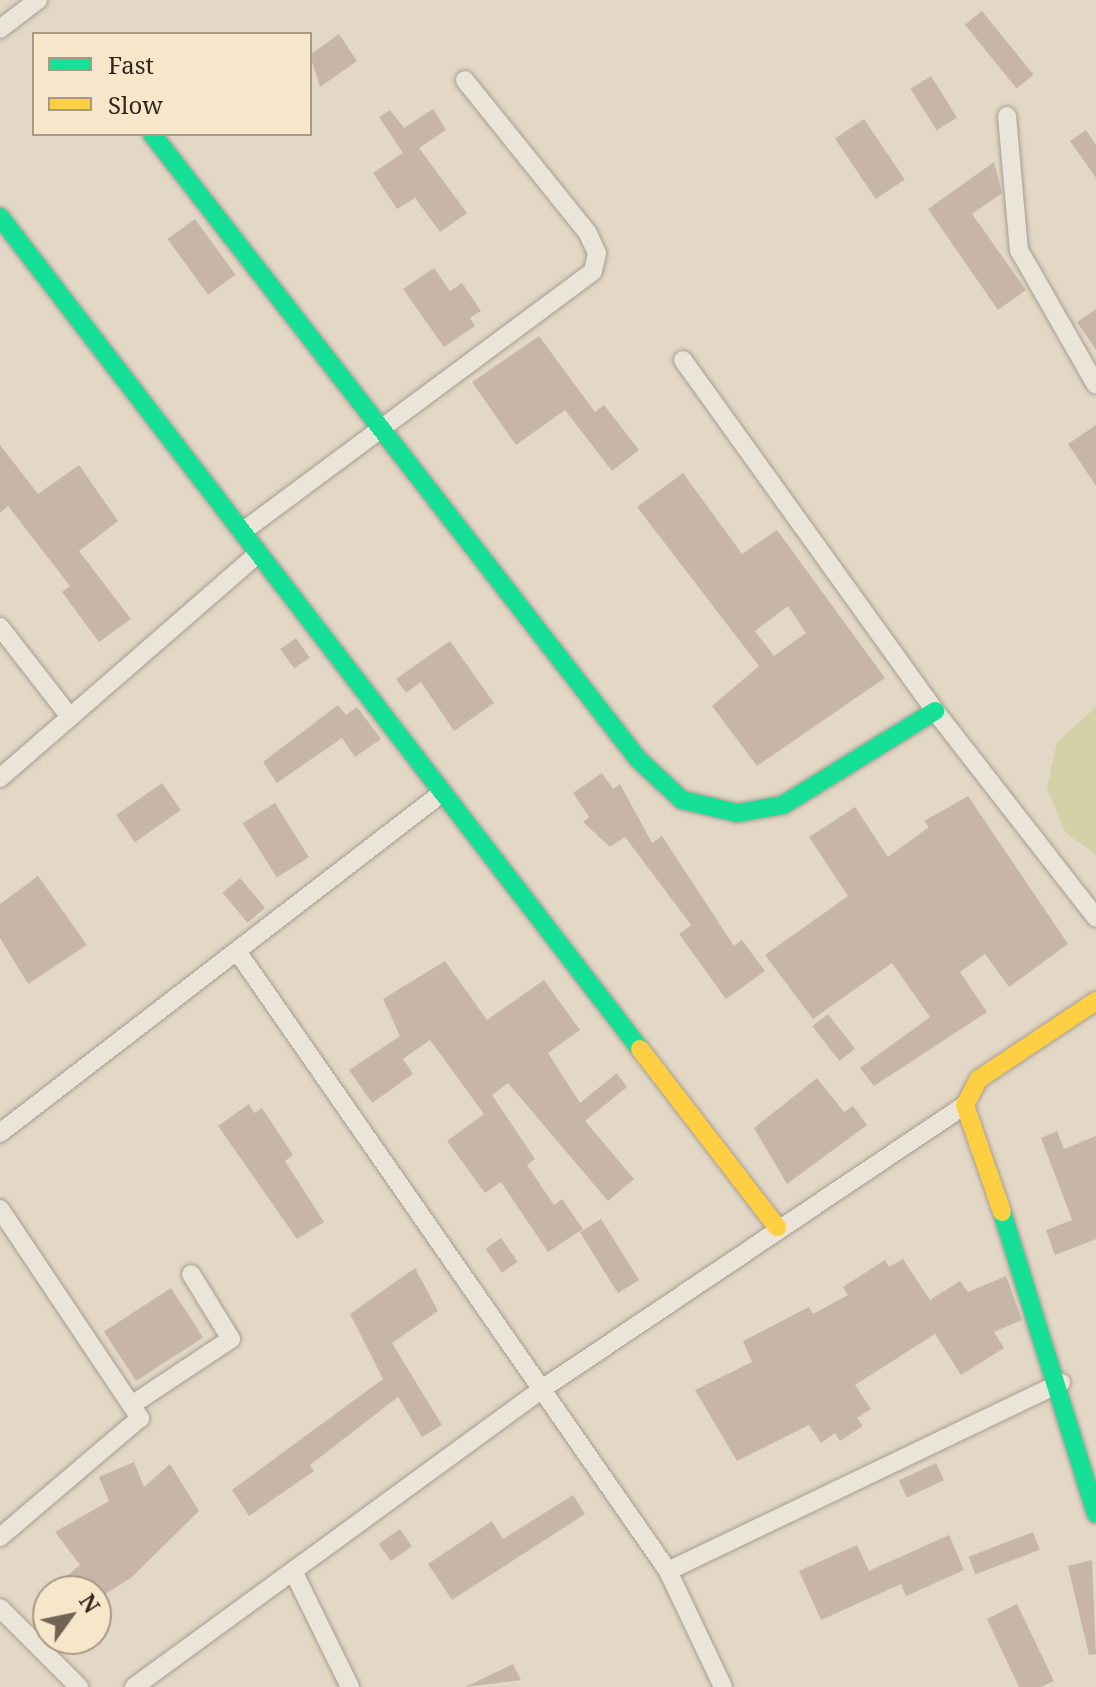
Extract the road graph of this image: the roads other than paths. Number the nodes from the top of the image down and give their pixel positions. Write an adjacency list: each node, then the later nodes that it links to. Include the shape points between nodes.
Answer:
1 (38, 0): 2 (street)
2 (0, 29)
3 (465, 80): 9 (street, via 587,232 597,253 593,271)
4 (1007, 116): 8 (street, via 1019,250)
5 (154, 136): 9 (street)
6 (0, 217): 10 (street)
7 (683, 360): 13 (street)
8 (1096, 385)
9 (376, 428): 10 (street); 13 (street, via 638,759 682,800 738,813 783,805)
10 (242, 532): 11 (street)
11 (258, 554): 14 (street); 16 (street)
12 (0, 627): 14 (street)
13 (935, 711): 17 (street)
14 (67, 713): 15 (street)
15 (0, 778)
16 (442, 793): 18 (street); 23 (street)
17 (1096, 918)
18 (237, 951): 21 (street); 26 (street)
19 (1096, 1001): 20 (street, via 979,1079)
20 (965, 1105): 23 (street); 25 (street)
21 (0, 1133)
22 (0, 1209): 27 (street)
23 (777, 1227): 26 (street)
24 (191, 1274): 27 (street, via 231,1339)
25 (1061, 1383): 28 (street); 30 (street)
26 (545, 1387): 30 (street); 31 (street)
27 (136, 1402): 29 (street, via 140,1418 130,1433)
28 (1096, 1514)
29 (0, 1537)
30 (668, 1571): 36 (street)
31 (294, 1573): 34 (street); 35 (street)
32 (0, 1608): 33 (street)
33 (79, 1687)
34 (134, 1687)
35 (350, 1687)
36 (723, 1687)

